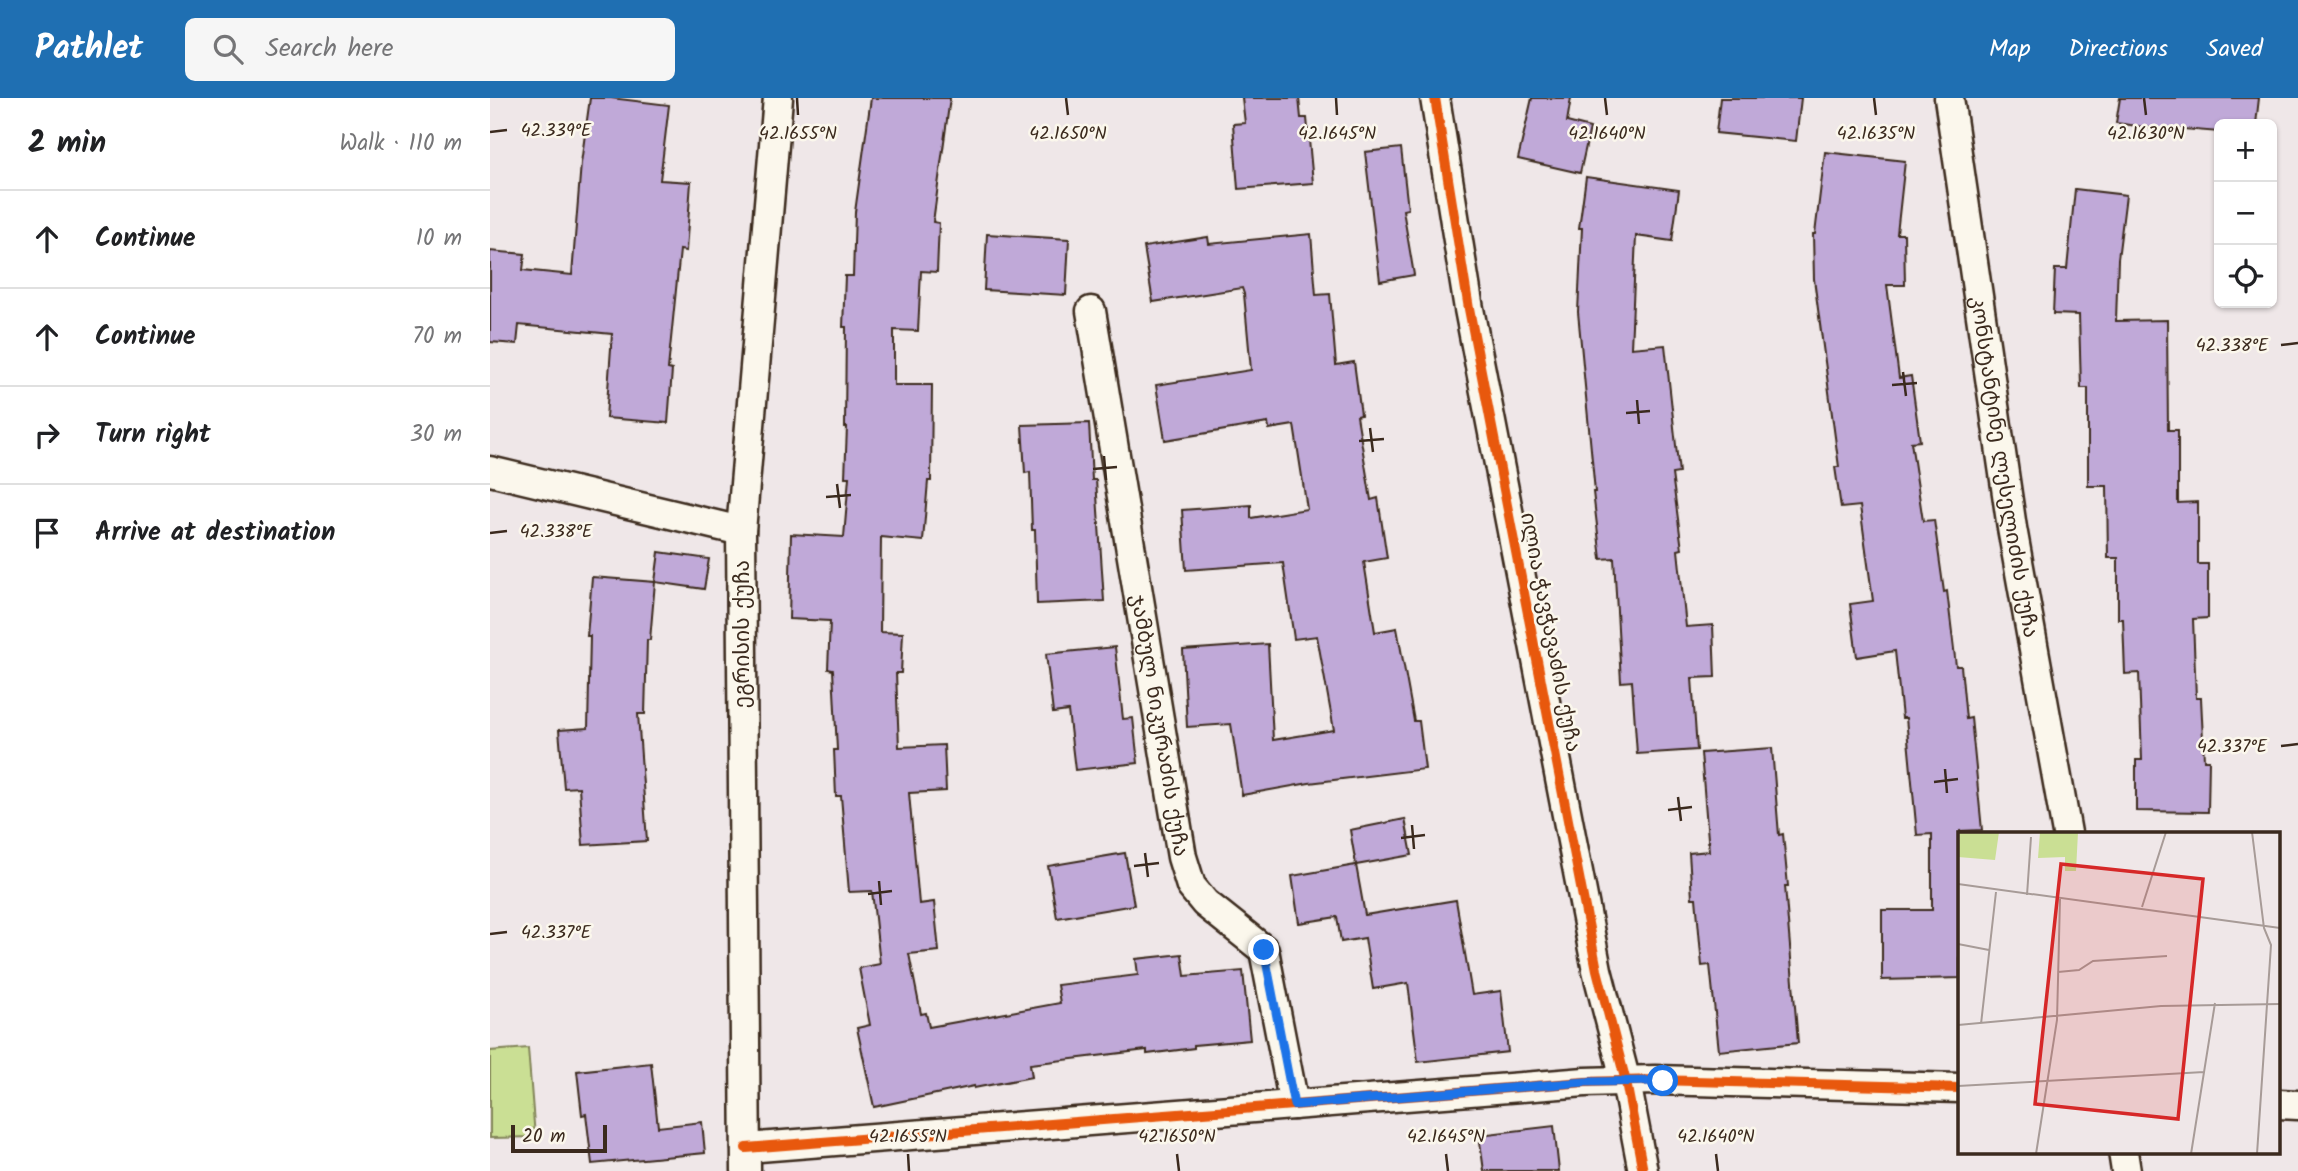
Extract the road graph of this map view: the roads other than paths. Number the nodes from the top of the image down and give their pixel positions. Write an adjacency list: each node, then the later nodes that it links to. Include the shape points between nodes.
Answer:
1 (778, 98): 6 (street, ეგრისის ქუჩა)
2 (1435, 98): 8 (street, ილია ჭავჭავაძის ქუჩა, via 1476,349 1595,957)
3 (1949, 98): 7 (street, კონსტანტინე ლესელიძის ქუჩა, via 2012,528)
4 (1091, 311): 11 (street, ჯამბულ ნიკურაძის ქუჩა, via 1182,858 1191,886 1205,903 1264,950)
5 (490, 471): 6 (street)
6 (741, 531): 13 (street, ეგრისის ქუჩა)
7 (2067, 832)
8 (1626, 1082): 9 (street); 11 (street); 14 (street, ილია ჭავჭავაძის ქუჩა)
9 (1958, 1088)
10 (2280, 1104): 12 (street)
11 (1294, 1105): 13 (street)
12 (2298, 1105)
13 (746, 1160)
14 (1643, 1171)

